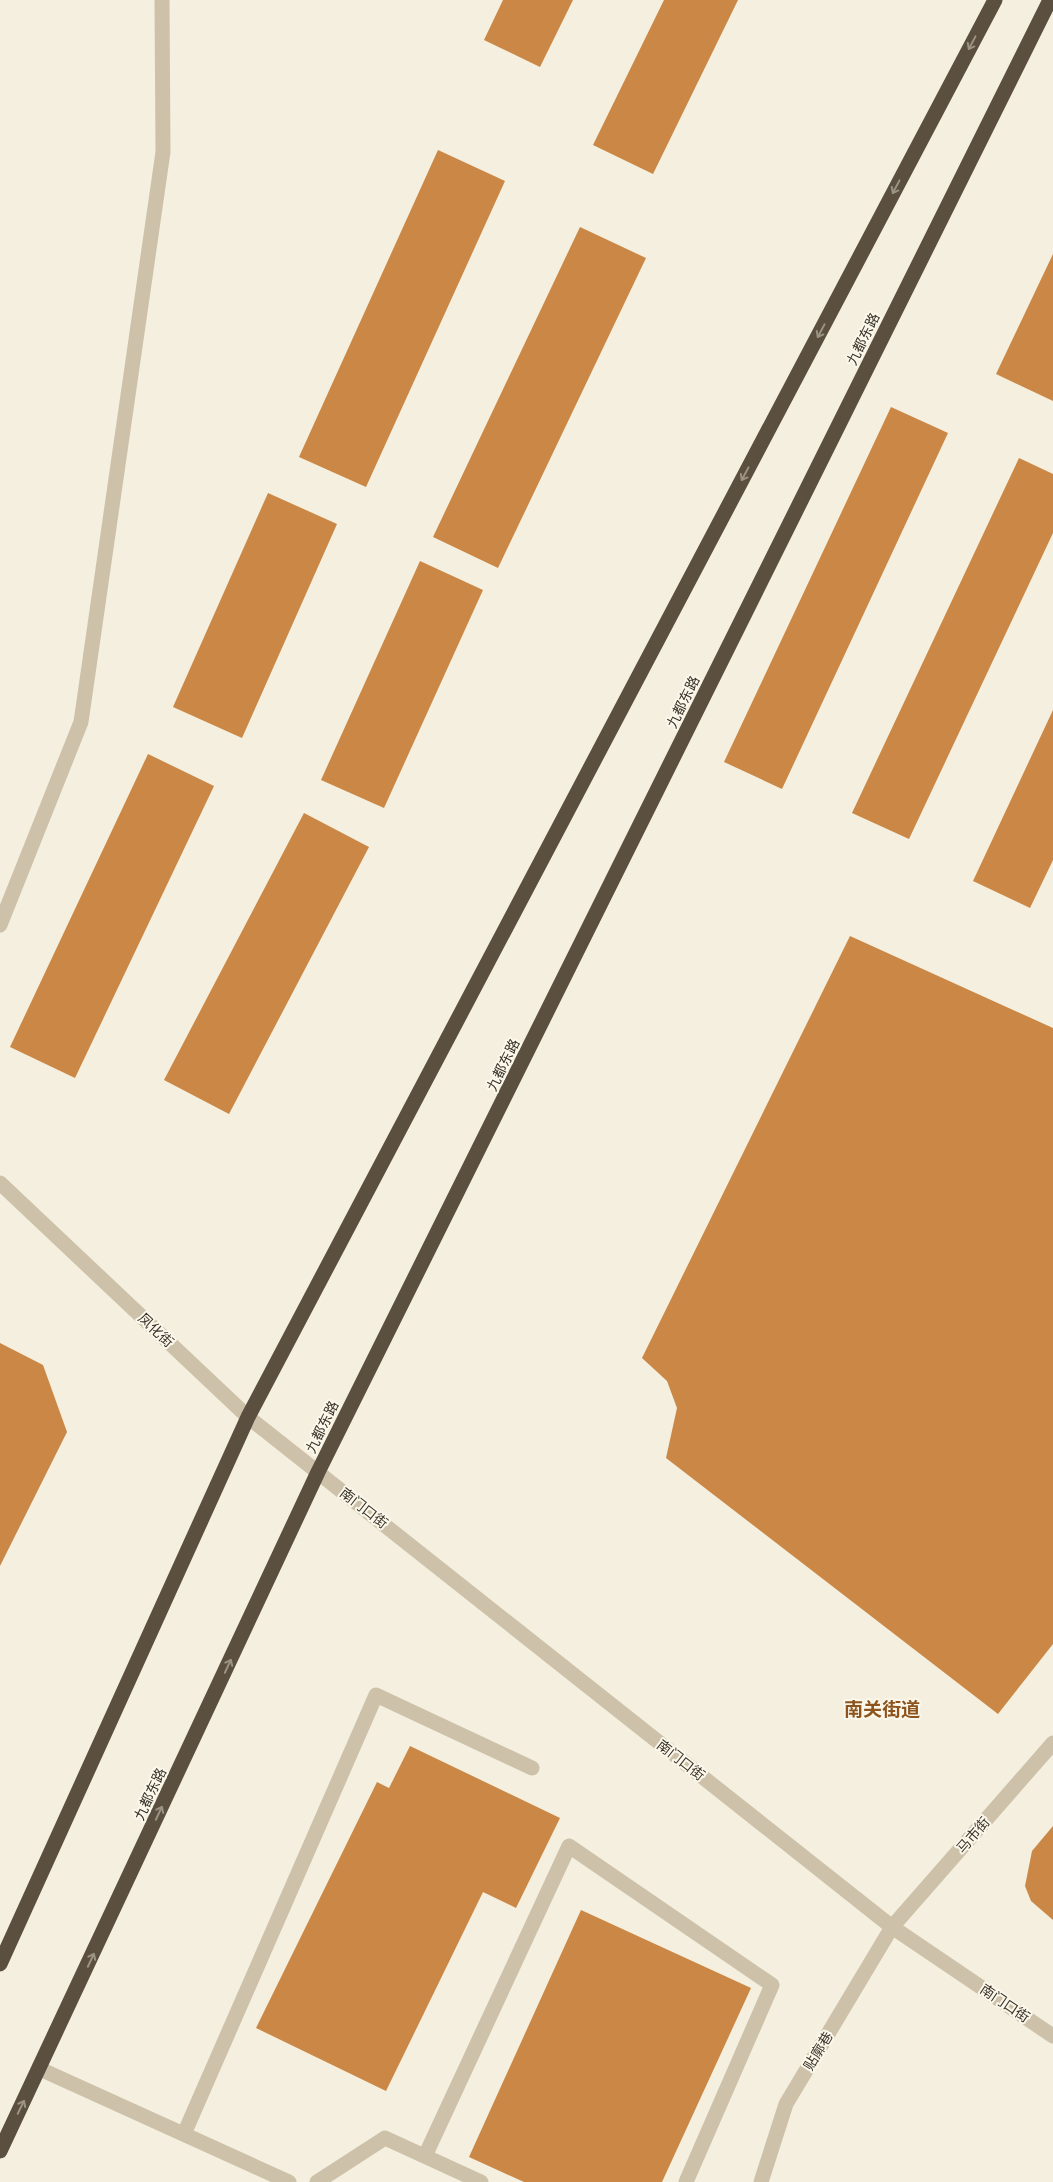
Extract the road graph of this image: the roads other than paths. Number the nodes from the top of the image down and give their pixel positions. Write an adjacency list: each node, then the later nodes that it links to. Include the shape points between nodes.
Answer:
1 (162, 0): 4 (street, via 163,152 81,722)
2 (995, 0): 6 (highway, one-way to 6)
3 (1050, 0): 7 (highway, 九都东路)
4 (0, 925)
5 (0, 1183): 6 (street, 凤化街)
6 (248, 1416): 7 (street, 凤化街); 11 (highway)
7 (318, 1472): 10 (street, 南门口街); 13 (highway, 九都东路, one-way to 7)
8 (1053, 1743): 10 (street, 马市街)
9 (532, 1768): 14 (street, via 376,1695)
10 (892, 1927): 12 (street, 南门口街); 21 (street, 贴廓巷, via 786,2104)
11 (0, 1964)
12 (1053, 2036)
13 (40, 2069): 14 (street); 15 (highway, 九都东路, one-way to 13)
14 (184, 2134): 17 (street)
15 (0, 2151)
16 (425, 2156): 18 (street, via 385,2138); 19 (street); 20 (street, via 569,1846 772,1985)
17 (289, 2182)
18 (317, 2182)
19 (481, 2182)
20 (686, 2182)
21 (761, 2182)

